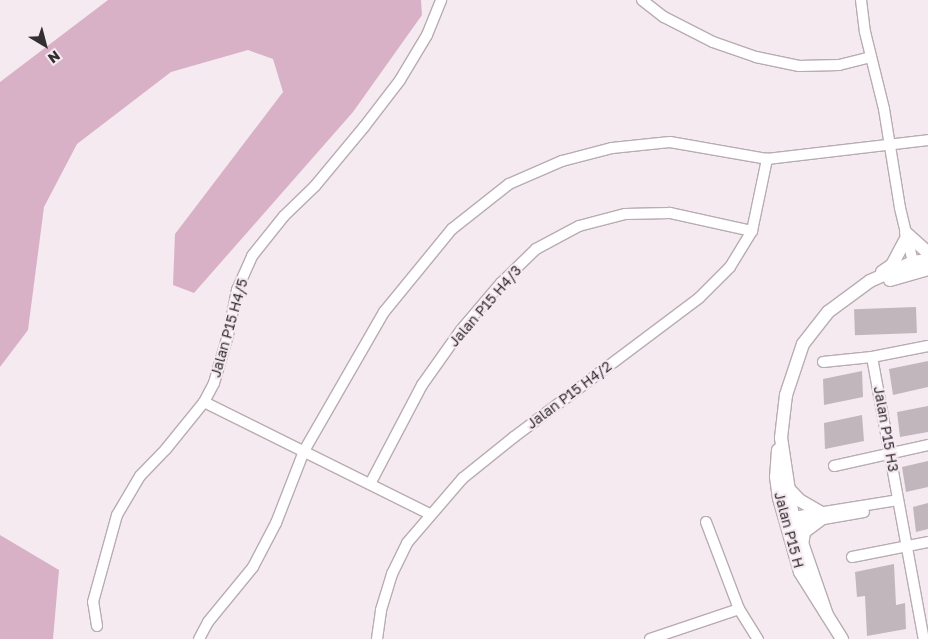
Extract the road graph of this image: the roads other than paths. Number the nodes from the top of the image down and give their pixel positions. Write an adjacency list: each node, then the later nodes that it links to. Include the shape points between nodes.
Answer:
1 (441, 0): 20 (street, Jalan P15 H4/5, via 427,35 400,80 315,186 284,216 252,256 238,290 214,383)
2 (642, 0): 4 (street, via 664,16 713,42 756,57 799,66 839,65)
3 (861, 0): 4 (street)
4 (870, 57): 6 (street)
5 (928, 140): 6 (street)
6 (890, 144): 7 (street); 9 (street)
7 (767, 159): 8 (street, Jalan P15 H4/2); 23 (street, via 670,142 621,147 562,161 510,184 452,229 384,312)
8 (752, 231): 26 (street, Jalan P15 H4/3, via 670,212 625,214 578,226 536,249 501,283 461,330 422,385); 29 (street, Jalan P15 H4/2, via 730,267 699,298 514,437 463,478)
9 (906, 235): 10 (street); 12 (street); 15 (street, via 892,265)
10 (928, 253)
11 (928, 260): 12 (street, Jalan P15 H)
12 (913, 262): 13 (street); 14 (street); 15 (street, Jalan P15 H)
13 (928, 267): 14 (street, Jalan P15 H)
14 (889, 280): 16 (street, Jalan P15 H)
15 (870, 281): 16 (street, Jalan P15 H)
16 (828, 312): 21 (street, Jalan P15 H, via 803,344 786,396)
17 (928, 346): 18 (street)
18 (872, 358): 19 (street); 24 (street, Jalan P15 H3)
19 (824, 362)
20 (204, 402): 23 (street); 39 (street, Jalan P15 H4/5, via 140,476 117,515 93,602)
21 (780, 438): 27 (street, Jalan P15 H); 31 (street, Jalan P15 H, via 776,477)
22 (928, 445): 24 (street)
23 (304, 452): 26 (street); 40 (street, via 276,523 253,567 208,622)
24 (890, 452): 25 (street); 28 (street, Jalan P15 H3)
25 (834, 466)
26 (370, 484): 29 (street)
27 (788, 488): 30 (street, via 798,500); 31 (street, Jalan P15 H)
28 (898, 503): 30 (street); 35 (street, Jalan P15 H3)
29 (430, 514): 41 (street, Jalan P15 H4/2, via 407,542 392,574 381,610)
30 (820, 515): 31 (street); 34 (street, via 804,532)
31 (789, 521): 34 (street, Jalan P15 H); 38 (street, Jalan P15 H, via 800,572)
32 (706, 522): 37 (street)
33 (928, 542): 35 (street)
34 (802, 545): 38 (street, Jalan P15 H)
35 (908, 547): 36 (street); 45 (street, Jalan P15 H3)
36 (852, 557)
37 (739, 609): 42 (street); 43 (street)
38 (827, 615): 44 (street, Jalan P15 H)
39 (97, 626)
40 (199, 639)
41 (377, 639)
42 (650, 639)
43 (758, 639)
44 (842, 639)
45 (924, 639)

